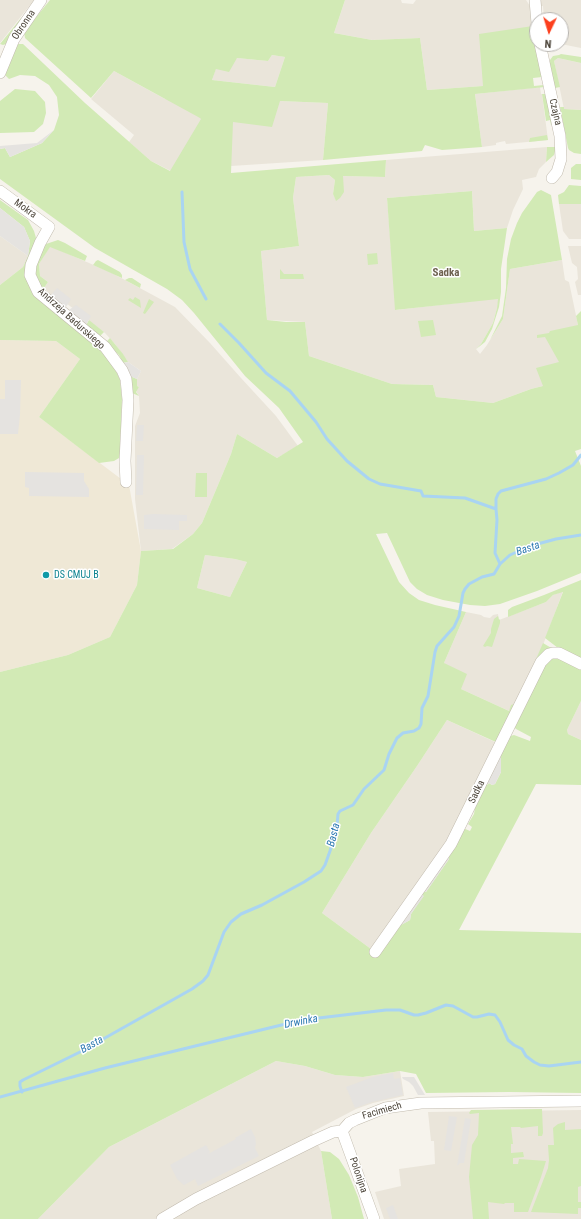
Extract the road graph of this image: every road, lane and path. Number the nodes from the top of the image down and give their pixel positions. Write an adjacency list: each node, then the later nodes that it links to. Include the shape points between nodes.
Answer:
1 (41, 0): 5 (street, Obronna, via 14,39)
2 (535, 0): 3 (street)
3 (536, 12)
4 (542, 52): 6 (street, Czajna, via 560,136 561,159)
5 (0, 73)
6 (552, 178)
7 (0, 191): 8 (street, Mokra)
8 (49, 227): 9 (street, Andrzeja Badurskiego, via 31,265 30,275 38,292 105,348 122,370 128,388)
9 (126, 482)
10 (581, 664): 11 (street, Sadka, via 559,653 549,654 541,662 451,844)
11 (375, 952)
12 (581, 1101): 13 (street, Facimiech, via 414,1103 385,1108 369,1114 349,1124)
13 (342, 1131): 14 (street, Facimiech, via 333,1132 307,1144 196,1199); 15 (street, Polonijna)
14 (162, 1219)
15 (374, 1219)

